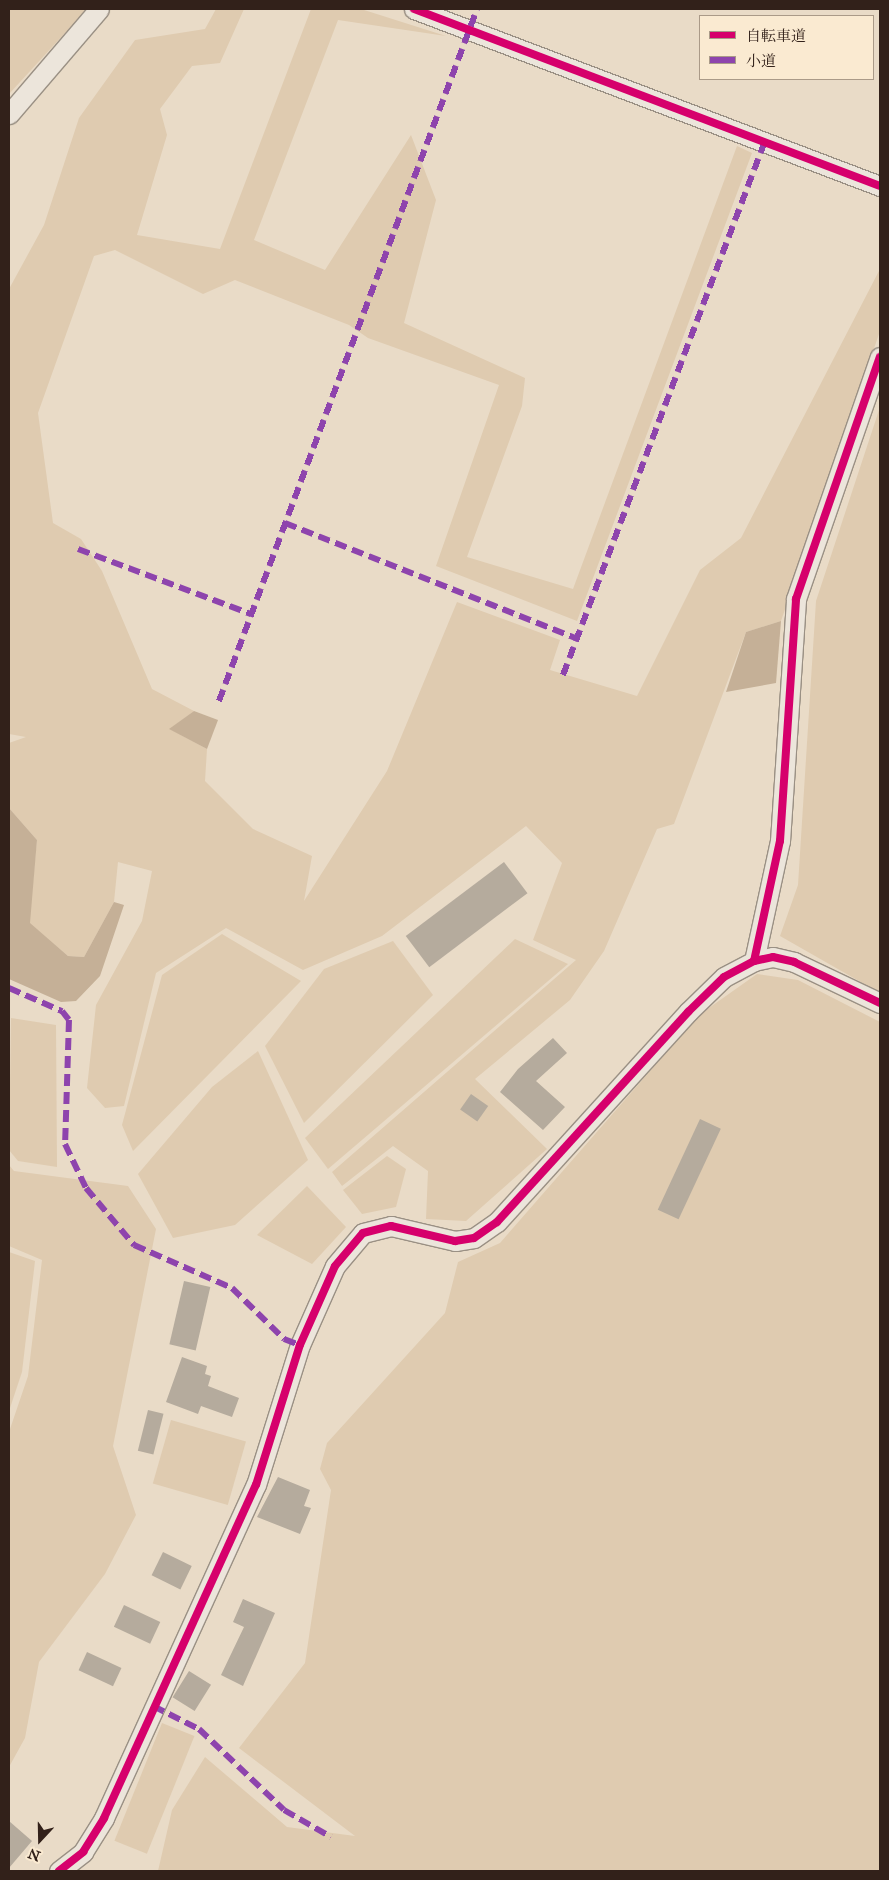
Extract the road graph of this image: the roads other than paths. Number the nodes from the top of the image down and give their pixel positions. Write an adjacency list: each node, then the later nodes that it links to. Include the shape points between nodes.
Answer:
1 (99, 9): 3 (street)
2 (414, 9): 4 (street)
3 (9, 114)
4 (880, 186)
5 (880, 357): 6 (street, via 796,599 780,841)
6 (754, 961): 7 (street, via 773,957 794,962); 8 (street, via 724,978 688,1012 497,1222 474,1238 455,1241 391,1226 362,1232 335,1266 300,1345 256,1485 104,1818 83,1852)
7 (880, 1003)
8 (59, 1871)

